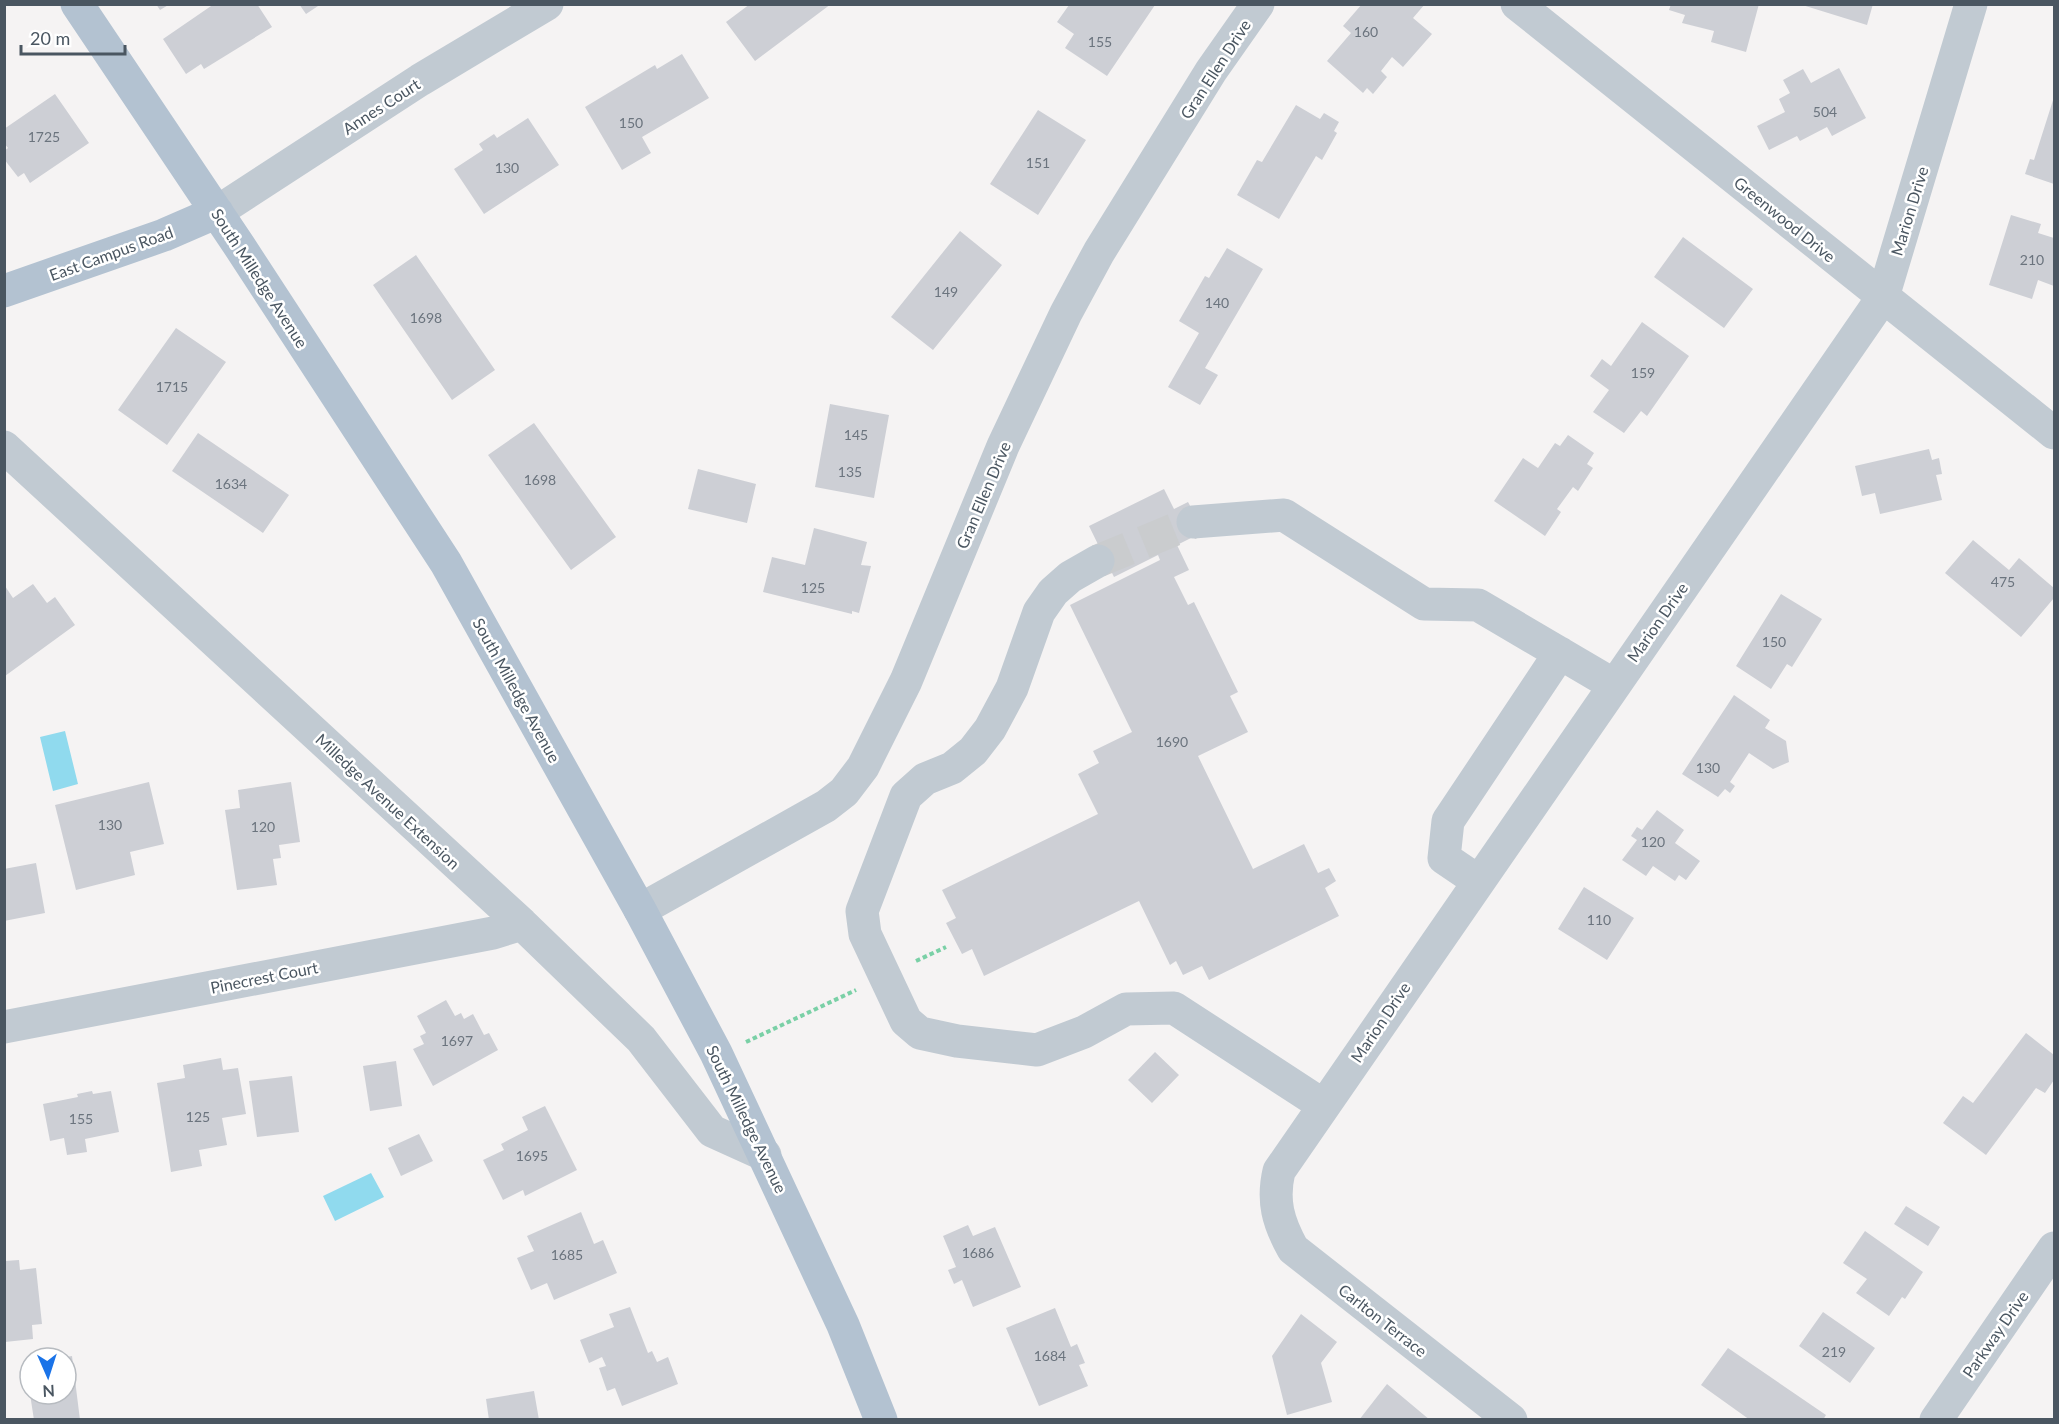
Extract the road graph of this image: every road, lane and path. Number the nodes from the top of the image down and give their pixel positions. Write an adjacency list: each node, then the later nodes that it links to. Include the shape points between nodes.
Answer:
1 (77, 4): 6 (main road, South Milledge Avenue)
2 (547, 4): 6 (street, Annes Court, via 420,80)
3 (1258, 4): 15 (street, Gran Ellen Drive, via 1211,71 1099,252 1066,313 1003,446 906,681)
4 (1517, 4): 8 (street, Greenwood Drive)
5 (1971, 4): 8 (street, Marion Drive)
6 (217, 212): 7 (main road, East Campus Road, via 164,235); 18 (main road, South Milledge Avenue, via 446,563)
7 (4, 291)
8 (1883, 297): 9 (street, Greenwood Drive); 14 (street, Marion Drive)
9 (2055, 433)
10 (4, 447): 19 (street, Milledge Avenue Extension)
11 (1193, 522): 13 (street, via 1284,515 1424,604 1478,605)
12 (1098, 561): 16 (street, via 1070,577 1039,612 1012,688 974,751 952,768 925,779)
13 (1560, 653): 14 (street); 17 (street, via 1448,821 1444,858)
14 (1614, 684): 17 (street, Marion Drive)
15 (862, 767): 16 (street); 18 (street, Gran Ellen Drive, via 844,792 826,806)
16 (906, 796): 25 (street, via 862,911 862,924 906,1021 920,1033 1037,1050 1084,1032 1125,1009 1174,1008)
17 (1478, 881): 25 (street, Marion Drive)
18 (640, 910): 26 (main road, South Milledge Avenue)
19 (522, 924): 23 (street, Pinecrest Court, via 494,933); 26 (street, Milledge Avenue Extension, via 641,1039 712,1131)
20 (946, 947): 21 (path)
21 (906, 966)
22 (863, 986): 24 (path)
23 (4, 1027)
24 (746, 1043)
25 (1323, 1105): 27 (street, Marion Drive, via 1279,1171)
26 (765, 1155): 29 (main road, South Milledge Avenue, via 843,1325)
27 (1275, 1206): 30 (street, Carlton Terrace, via 1293,1249)
28 (2055, 1248): 31 (street, Parkway Drive)
29 (881, 1419)
30 (1511, 1419)
31 (1936, 1419)

